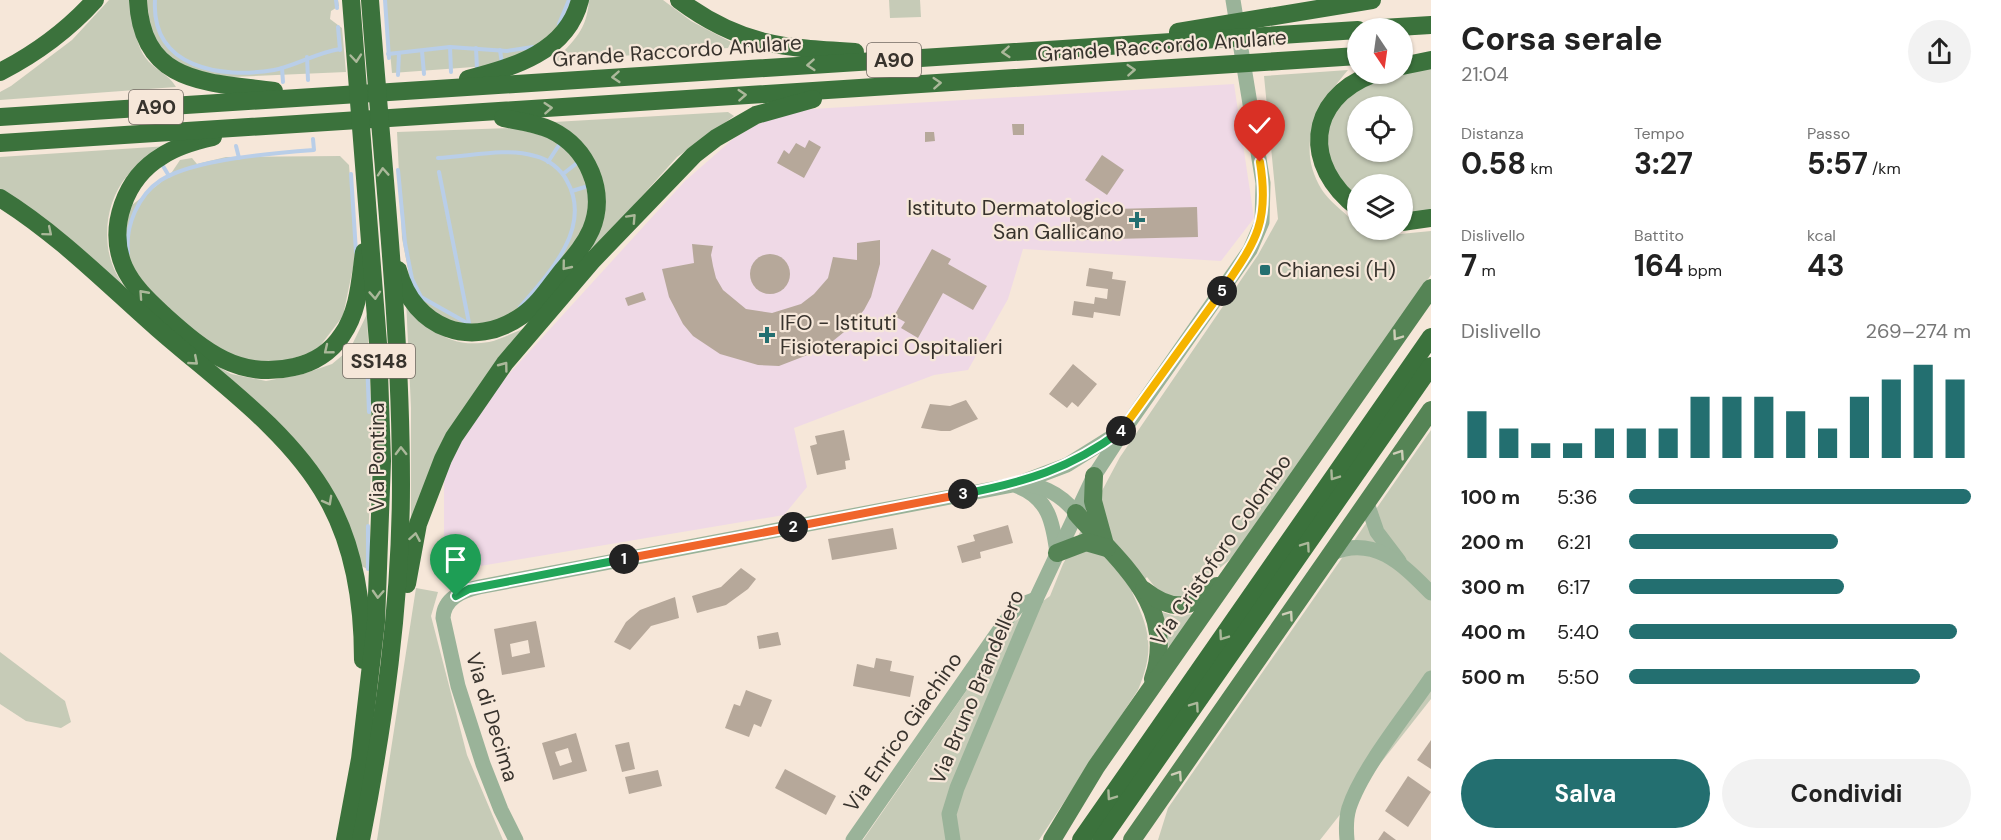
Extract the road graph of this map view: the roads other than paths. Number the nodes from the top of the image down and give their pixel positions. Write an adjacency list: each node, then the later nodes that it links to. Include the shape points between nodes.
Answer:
1 (95, 0): 19 (highway, via 49,44)
2 (138, 0): 23 (highway, via 140,22 149,46 162,62 179,73 202,81)
3 (351, 0): 31 (highway, Via Pontina / SS148, one-way to 31)
4 (370, 0): 30 (highway, Via Pontina / SS148, one-way to 4)
5 (580, 0): 22 (highway, via 565,32 539,53 505,69)
6 (679, 0): 15 (highway, via 731,31 784,48)
7 (1233, 0): 40 (street, Via Bruno Brandellero, via 1264,194 1262,222 1222,291)
8 (1372, 0): 12 (highway, via 1209,26)
9 (1431, 26): 10 (highway)
10 (1413, 27)
11 (1347, 31): 12 (highway, Grande Raccordo Anulare / A90)
12 (1116, 46): 15 (highway, Grande Raccordo Anulare / A90, one-way to 15)
13 (1431, 51): 14 (highway)
14 (1413, 52)
15 (941, 57): 22 (highway, Grande Raccordo Anulare / A90, one-way to 22)
16 (1347, 57): 21 (highway, Grande Raccordo Anulare / A90, one-way to 16)
17 (1431, 60): 18 (highway)
18 (1413, 64)
19 (0, 72)
20 (1350, 84): 29 (highway, via 1337,94 1319,131 1320,157 1326,172)
21 (852, 88): 24 (highway, Grande Raccordo Anulare / A90, one-way to 21); 53 (highway, one-way to 21, via 418,524 433,482 454,437 505,363 593,260 694,155 756,116)
22 (423, 90): 23 (highway, Grande Raccordo Anulare / A90)
23 (318, 96): 25 (highway, Grande Raccordo Anulare / A90)
24 (447, 114): 26 (highway, Grande Raccordo Anulare / A90); 30 (highway, one-way to 30, via 528,122 572,144 588,166 596,193 594,220 586,240 524,315 500,327 465,332 435,323 409,298 397,267)
25 (0, 117)
26 (261, 126): 27 (highway, Grande Raccordo Anulare / A90); 31 (highway, one-way to 26, via 352,317 335,344 318,358 283,370 246,370 225,361 181,329 142,293 126,272 117,238 121,208 141,172 161,156 195,141)
27 (0, 143)
28 (0, 198): 56 (highway, one-way to 56, via 39,225 253,412 313,476 336,514 357,583)
29 (1347, 198)
30 (386, 209): 53 (highway, Via Pontina / SS148, one-way to 30, via 398,571 401,466)
31 (368, 218): 56 (highway, Via Pontina / SS148, one-way to 56, via 382,461 378,603)
32 (1431, 218): 33 (highway)
33 (1413, 220)
34 (1431, 288): 48 (main road, Via Cristoforo Colombo, one-way to 48)
35 (1431, 337): 64 (highway, one-way to 64)
36 (1431, 366): 39 (highway)
37 (1431, 381): 39 (highway)
38 (1431, 410): 43 (main road, one-way to 38)
39 (1390, 424): 65 (highway, one-way to 39)
40 (1126, 427): 41 (street, Via Bruno Brandellero); 42 (street, via 1072,462)
41 (1094, 476): 44 (street, Via Bruno Brandellero); 45 (main road, via 1094,509)
42 (1013, 484): 44 (street, via 1040,486); 46 (street, via 1036,496 1046,507); 60 (street, Via di Decima, via 458,594 443,612 458,686 490,785)
43 (1367, 503): 47 (main road); 49 (street, via 1377,532)
44 (1076, 513): 45 (main road); 46 (street, Via Bruno Brandellero)
45 (1107, 548): 46 (main road, via 1086,542); 50 (main road)
46 (1057, 553): 52 (street, Via Bruno Brandellero)
47 (1332, 553): 49 (street, via 1361,547); 57 (main road, one-way to 47)
48 (1244, 558): 50 (main road, via 1206,596 1189,604 1163,603); 55 (main road, Via Cristoforo Colombo)
49 (1401, 563): 51 (street)
50 (1140, 587): 55 (main road, via 1156,617 1161,642)
51 (1431, 593)
52 (1036, 599): 61 (street, Via Enrico Giachino, via 1018,606 1010,615); 62 (street, Via Bruno Brandellero, via 955,793 949,814)
53 (390, 656): 59 (highway, Via Pontina / SS148)
54 (1431, 678): 68 (street, via 1354,796 1347,819)
55 (1149, 692): 63 (main road, Via Cristoforo Colombo, via 1078,794)
56 (365, 723): 58 (highway, Via Pontina / SS148)
57 (1158, 804): 66 (main road); 67 (main road)
58 (345, 840)
59 (361, 840)
60 (516, 840)
61 (853, 840)
62 (953, 840)
63 (1052, 840)
64 (1082, 840)
65 (1101, 840)
66 (1132, 840)
67 (1145, 840)
68 (1347, 840)

